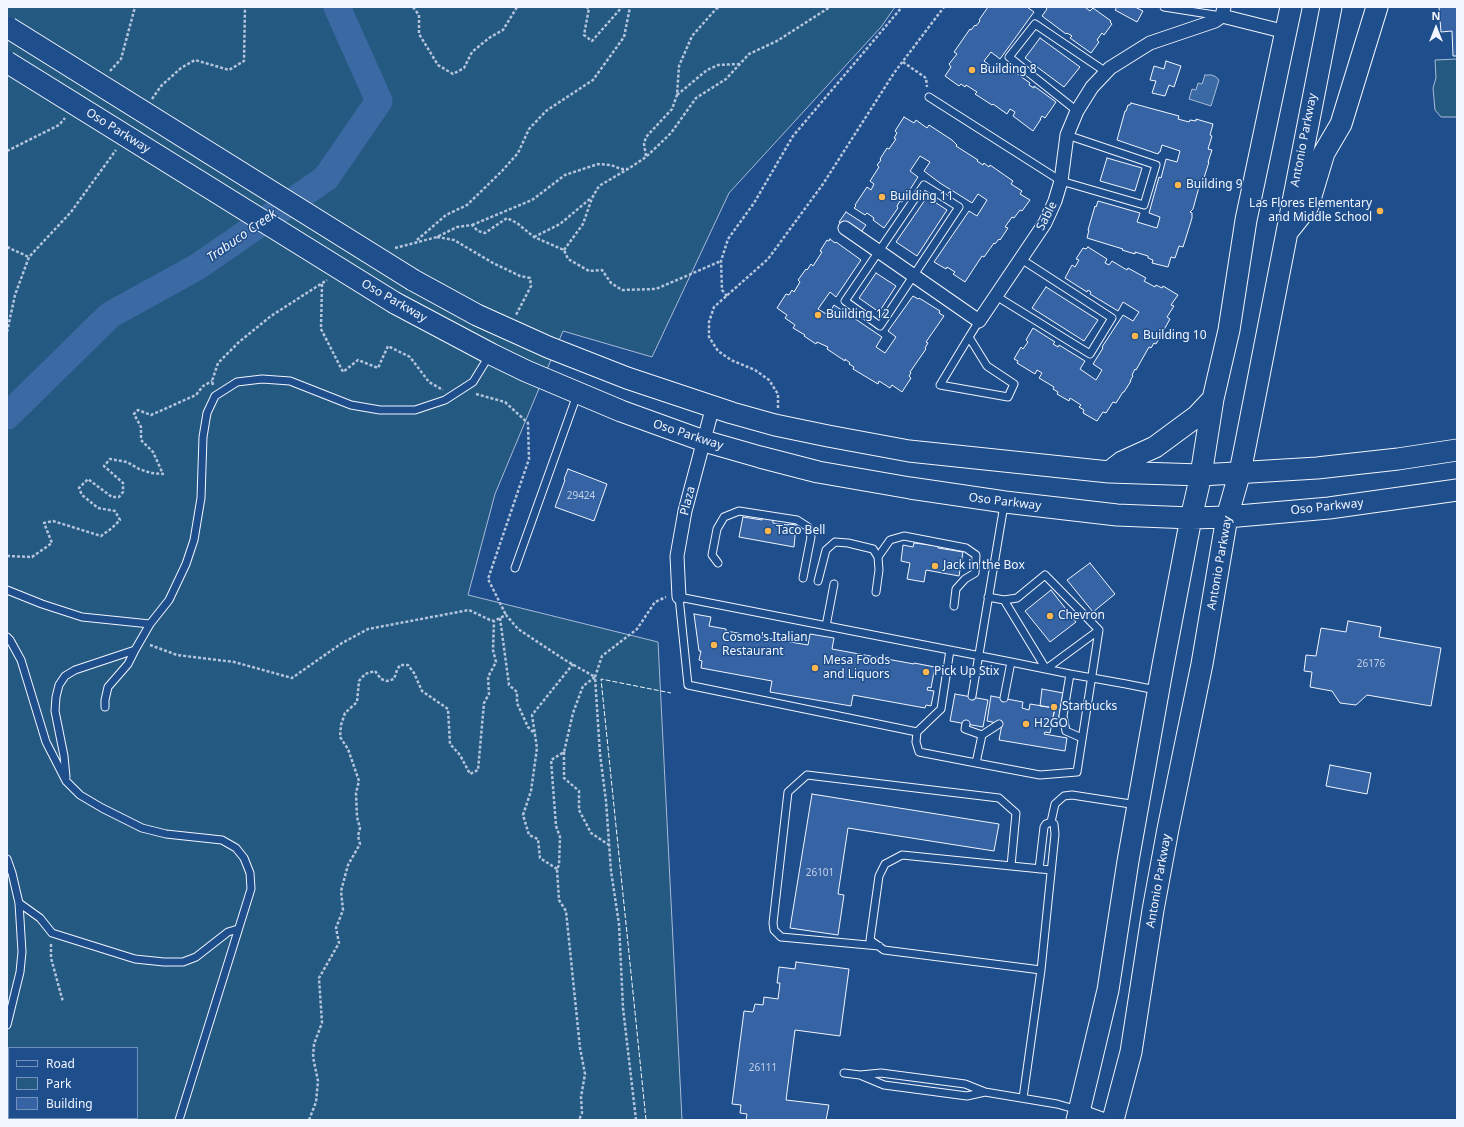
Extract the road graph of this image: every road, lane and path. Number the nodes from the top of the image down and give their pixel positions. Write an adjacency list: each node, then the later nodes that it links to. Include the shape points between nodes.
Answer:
1 (413, 7): 2 (path, via 419,15 419,34 438,65 453,74 464,68 472,52 503,30)
2 (516, 7)
3 (586, 7): 4 (path, via 589,8 584,35 592,41)
4 (622, 7)
5 (630, 7): 34 (path, via 624,37 593,80 546,111 529,129 518,153 502,171 467,205 446,215)
6 (720, 7): 21 (path, via 692,36 679,66)
7 (830, 7): 19 (path, via 777,41 749,54)
8 (902, 7): 41 (path, via 793,136 754,203 728,239)
9 (944, 7): 18 (path)
10 (1164, 7): 14 (lane)
11 (1291, 7): 16 (main road)
12 (1330, 7): 31 (main road, Antonio Parkway)
13 (1377, 7): 31 (main road, via 1341,124 1324,153 1308,206)
14 (1223, 12): 16 (street); 20 (street, Sable, via 1215,21 1150,43)
15 (8, 27): 48 (main road, bridge, via 413,280 477,315)
16 (1286, 32): 55 (main road, via 1246,220 1229,330)
17 (7, 62): 50 (main road, Oso Parkway, bridge, via 395,303)
18 (903, 62): 22 (path, via 926,78); 45 (path, via 822,184 768,259)
19 (740, 64): 21 (path, via 718,65 706,70); 25 (path, via 726,79 696,98 671,133)
20 (1106, 72): 23 (street, Sable); 23 (lane, via 1035,24 1009,57)
21 (677, 95): 25 (path, via 672,109 646,137)
22 (929, 97): 27 (lane)
23 (1076, 111): 24 (street, Sable)
24 (1067, 135): 27 (street, Sable); 27 (lane, via 1156,165 1144,205)
25 (646, 157): 26 (path)
26 (628, 169): 28 (path, via 598,186); 29 (path, via 598,164 565,175 532,200)
27 (1061, 181): 40 (street, Sable, via 1045,222)
28 (592, 198): 33 (path, via 560,224); 37 (path, via 583,224)
29 (472, 225): 32 (path, via 457,227); 33 (path, via 485,233 507,218 517,222)
30 (844, 228): 38 (street)
31 (1286, 235): 61 (main road, Antonio Parkway)
32 (437, 236): 34 (path); 48 (path, via 454,240 520,276 530,278 531,286)
33 (534, 237): 37 (path)
34 (416, 242): 36 (path)
35 (7, 247): 39 (path)
36 (389, 250)
37 (564, 250): 41 (path, via 568,259 589,271 602,270 611,283 622,290 656,289)
38 (879, 252): 42 (street); 42 (lane, via 845,301 880,326); 42 (lane, via 924,185 959,207)
39 (29, 257)
40 (1021, 259): 46 (street, Sable); 46 (lane, via 1112,318 1090,354)
41 (720, 261): 45 (path, via 722,290)
42 (914, 276): 47 (street)
43 (329, 279): 44 (path)
44 (322, 284): 51 (path, via 272,316 239,342 218,363); 53 (path, via 321,330 343,372 358,360 378,368 388,346 410,357 429,382)
45 (727, 296): 57 (path, via 714,307 709,322 709,337 718,351 769,380 778,394 779,405)
46 (996, 296): 47 (street, Sable)
47 (979, 321): 49 (lane)
48 (509, 329): 56 (main road, via 627,378)
49 (968, 337): 49 (lane, via 940,385 1008,397 1014,384 987,366)
50 (490, 354): 52 (main road, Oso Parkway); 53 (lane, via 473,382)
51 (212, 381): 54 (path); 67 (path, via 203,386 196,395 151,415 138,410 134,414 142,427 141,440 153,452 163,474 150,473 127,462 110,459 104,466 123,483 123,492 119,497 112,497 88,479 80,488 82,495 98,508 115,511 120,520 112,528 102,536 53,521 44,522 52,543 32,557)
52 (578, 393): 58 (main road, Oso Parkway); 70 (lane)
53 (453, 395): 54 (lane, via 415,410 380,410 351,405 290,382 262,379 237,382); 80 (path, via 462,400 477,393 505,402 528,423 529,459 488,579)
54 (215, 396): 83 (lane, via 207,413 203,437 201,498 194,540 169,600)
55 (1213, 399): 60 (main road, via 1198,416 1155,447 1122,462); 62 (main road)
56 (713, 406): 57 (main road); 58 (street, Plaza)
57 (774, 425): 60 (main road, via 909,451)
58 (704, 441): 64 (main road, Oso Parkway, via 818,472); 76 (street, Plaza, via 685,512 677,556)
59 (1457, 450): 61 (main road, via 1325,467)
60 (1109, 472): 62 (main road)
61 (1240, 472): 62 (main road); 65 (main road, Antonio Parkway)
62 (1201, 475): 66 (main road)
63 (1457, 490): 65 (main road, Oso Parkway, via 1329,508)
64 (1005, 502): 66 (main road, Oso Parkway, via 1117,515); 77 (lane)
65 (1227, 517): 66 (main road, Oso Parkway); 112 (main road, Antonio Parkway, via 1202,664)
66 (1191, 518): 97 (main road)
67 (7, 556)
68 (878, 557): 72 (lane, via 873,549 835,542 826,550); 75 (lane); 79 (lane, via 890,540 904,536 966,548 976,555 975,573 956,589)
69 (718, 563): 71 (lane, via 712,555 717,529 724,517 739,511 797,520 808,527 811,537)
70 (515, 568)
71 (803, 578)
72 (818, 581)
73 (834, 584): 84 (lane)
74 (7, 590): 83 (lane, via 82,617)
75 (876, 592)
76 (679, 594): 84 (lane); 95 (path, via 655,602 637,628 602,656); 103 (lane, via 688,685)
77 (988, 597): 78 (lane); 90 (lane)
78 (1004, 600): 85 (lane, via 1017,598 1045,575); 93 (lane)
79 (954, 606)
80 (506, 614): 81 (path); 92 (path, via 518,629)
81 (500, 618): 82 (path); 104 (path, via 509,685 517,692 517,703 528,727)
82 (494, 621): 87 (path, via 469,610 368,629 292,678 234,662 177,656); 132 (path, via 493,650 496,662 488,677 489,694 484,703 478,770 470,774 460,755 450,744 448,709 422,691 408,665 400,665 394,679 387,681 381,679 375,671 365,674 359,682 357,702 345,713 340,737 348,749 358,781 356,793 360,844 348,865 341,891 343,910 336,928 339,943 319,978 322,1023 314,1044 313,1057 318,1081 316,1102)
83 (150, 624): 87 (lane)
84 (826, 626): 89 (lane)
85 (1099, 630): 93 (lane); 96 (lane)
86 (7, 637): 109 (lane, via 21,660 46,742)
87 (140, 641): 88 (lane)
88 (135, 650): 100 (lane, via 128,664 108,687); 109 (lane, via 75,670 65,676 59,685 55,711)
89 (950, 650): 90 (lane); 103 (lane, via 941,710)
90 (978, 655): 91 (lane); 98 (lane)
91 (1011, 662): 93 (lane); 99 (lane)
92 (573, 664): 95 (path); 104 (path, via 532,715)
93 (1046, 669): 94 (lane)
94 (1070, 674): 96 (lane); 106 (lane, via 1063,716 1066,731)
95 (596, 677): 107 (path, via 583,686); 113 (path)
96 (1091, 678): 97 (lane); 106 (lane)
97 (1158, 691): 110 (main road)
98 (972, 696)
99 (1004, 698)
100 (105, 706)
101 (966, 724): 105 (lane, via 965,729)
102 (999, 724): 105 (lane)
103 (917, 732): 108 (lane, via 916,742 920,752)
104 (535, 734): 116 (path, via 537,748 531,791 523,815 529,835 538,839 540,858)
105 (982, 735): 108 (lane)
106 (1082, 738): 108 (lane, via 1077,772 1040,775)
107 (564, 752): 113 (path, via 564,778 579,791 579,810 591,833); 116 (path, via 551,760 556,826 560,837)
108 (976, 763)
109 (66, 781): 120 (lane, via 80,795 142,828 166,834 222,840 236,848 244,858 250,873 251,889)
110 (1138, 805): 111 (lane, via 1064,796 1055,804); 112 (main road, via 1146,810 1148,824); 130 (main road, via 1108,990)
111 (1051, 822): 117 (lane, via 1044,828); 118 (lane, via 1055,828)
112 (1168, 829): 136 (main road, Antonio Parkway, via 1131,1052)
113 (609, 845): 134 (path, via 619,924 623,1008)
114 (7, 859): 119 (lane)
115 (1011, 866): 117 (lane); 122 (lane, via 902,855 885,864 879,876 870,940); 122 (lane, via 1016,813 999,798 807,775 788,792 774,930 782,937)
116 (557, 869): 133 (path, via 559,900 566,911 585,1074 581,1097 582,1113)
117 (1039, 869): 118 (lane)
118 (1051, 870): 123 (lane)
119 (18, 903): 121 (lane, via 40,918); 125 (lane, via 22,952 20,972)
120 (238, 929): 121 (lane, via 228,932 196,957 183,962 135,959); 131 (lane)
121 (52, 933): 124 (path, via 50,958)
122 (879, 946): 123 (lane, via 884,950)
123 (1041, 970): 129 (lane)
124 (63, 1002)
125 (7, 1025)
126 (844, 1073): 127 (lane)
127 (860, 1076): 128 (lane, via 881,1073 965,1084); 128 (lane, via 884,1085 959,1095)
128 (985, 1092): 129 (lane)
129 (1023, 1098): 130 (lane, via 1057,1104)
130 (1079, 1115): 135 (street)
131 (179, 1120)
132 (309, 1120)
133 (579, 1120)
134 (636, 1120)
135 (1105, 1120)
136 (1113, 1120)

